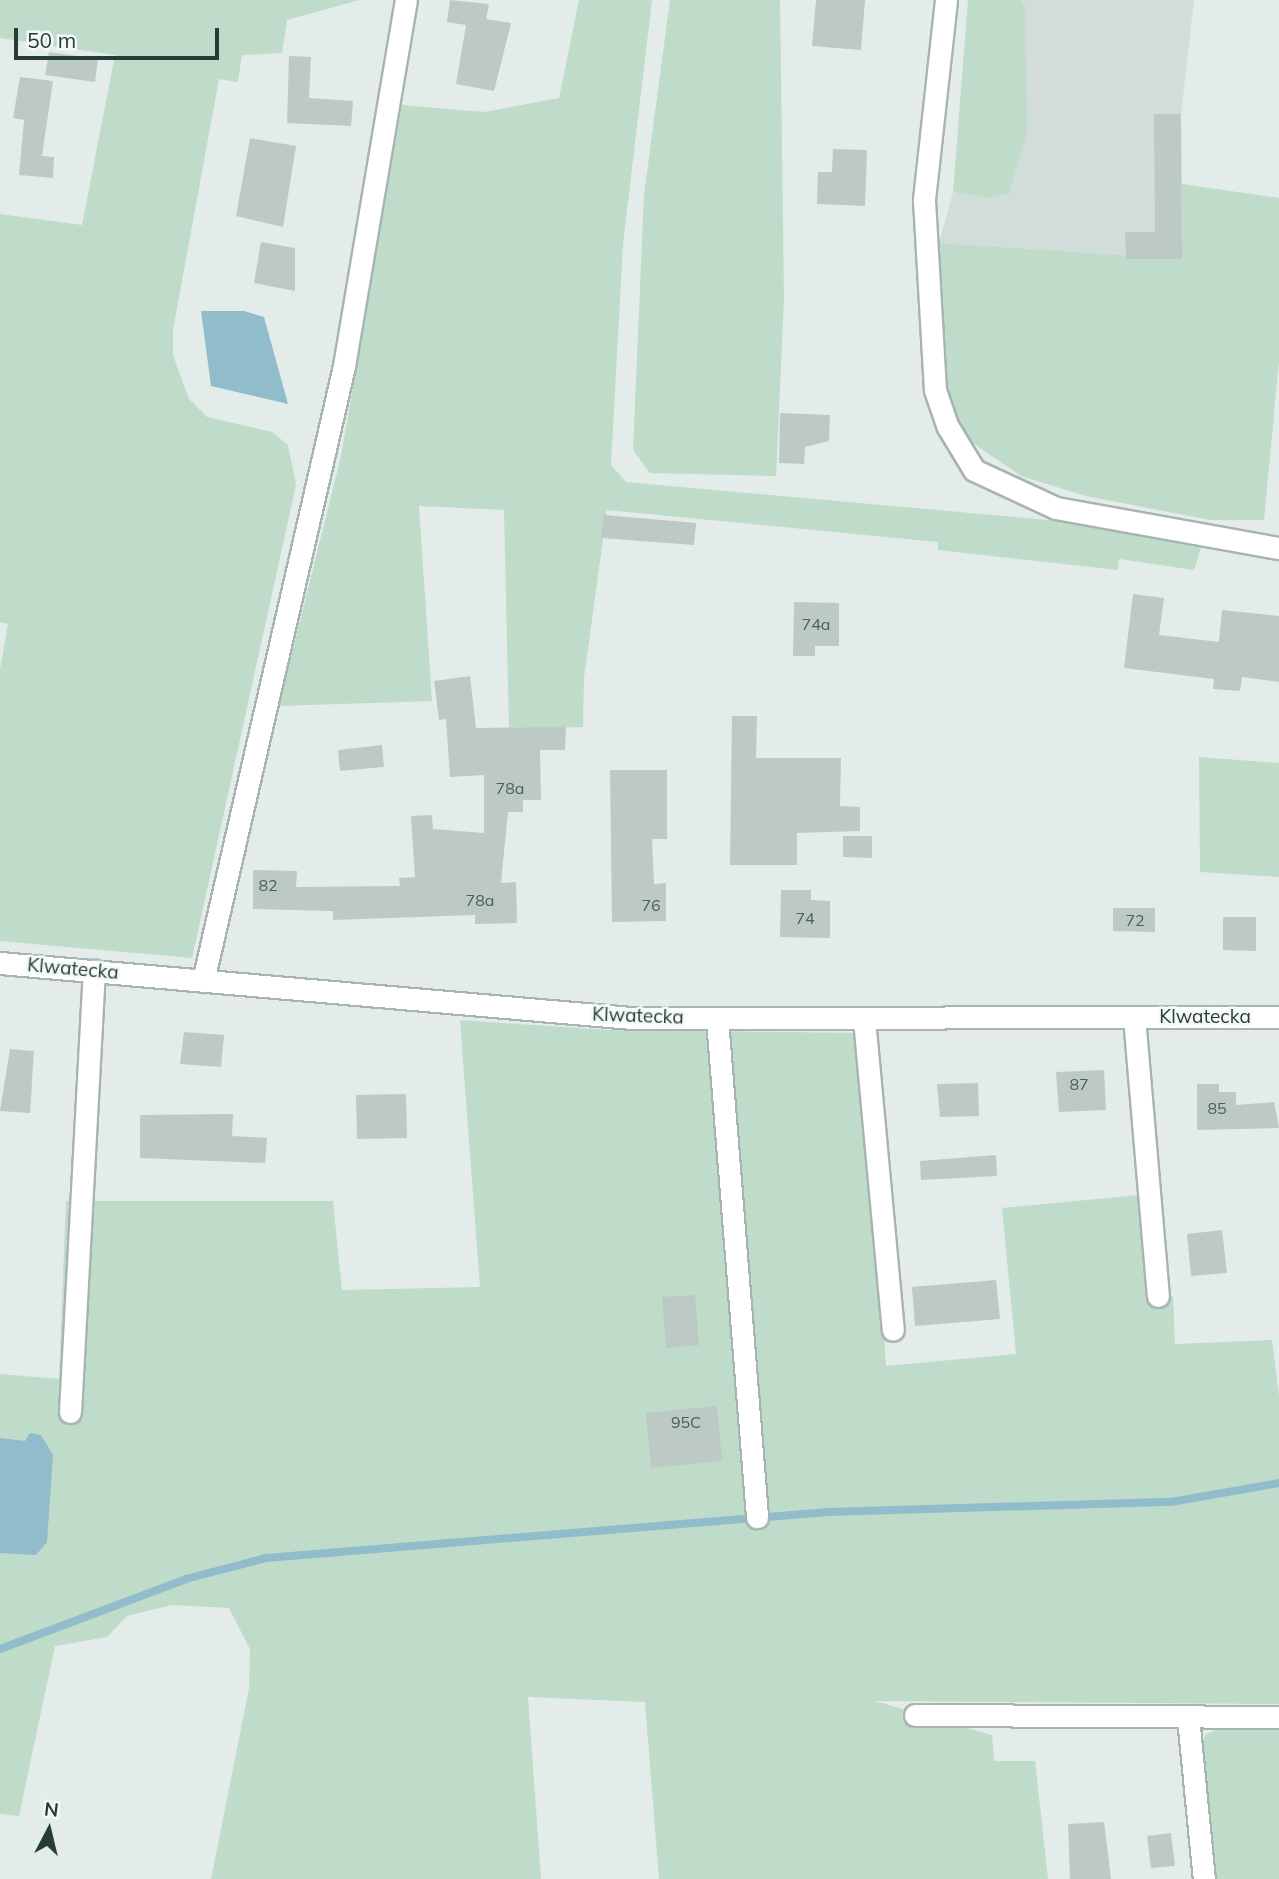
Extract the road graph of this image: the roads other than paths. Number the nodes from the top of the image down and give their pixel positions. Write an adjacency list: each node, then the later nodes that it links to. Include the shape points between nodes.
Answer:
1 (406, 0): 6 (street, via 344,366)
2 (946, 0): 3 (street, via 924,200 935,390 948,428 974,470 1056,508)
3 (1279, 548)
4 (0, 963): 5 (street, Klwatecka)
5 (94, 971): 6 (street, Klwatecka); 13 (street)
6 (203, 981): 9 (street, Klwatecka, via 631,1018)
7 (1134, 1017): 8 (street, Klwatecka); 10 (street, Klwatecka); 11 (street)
8 (1279, 1017)
9 (717, 1019): 10 (street, Klwatecka); 14 (street)
10 (864, 1019): 12 (street)
11 (1158, 1296)
12 (893, 1330)
13 (70, 1412)
14 (757, 1517)
15 (915, 1715): 16 (street)
16 (1188, 1717): 17 (street); 18 (street)
17 (1279, 1717)
18 (1204, 1879)

